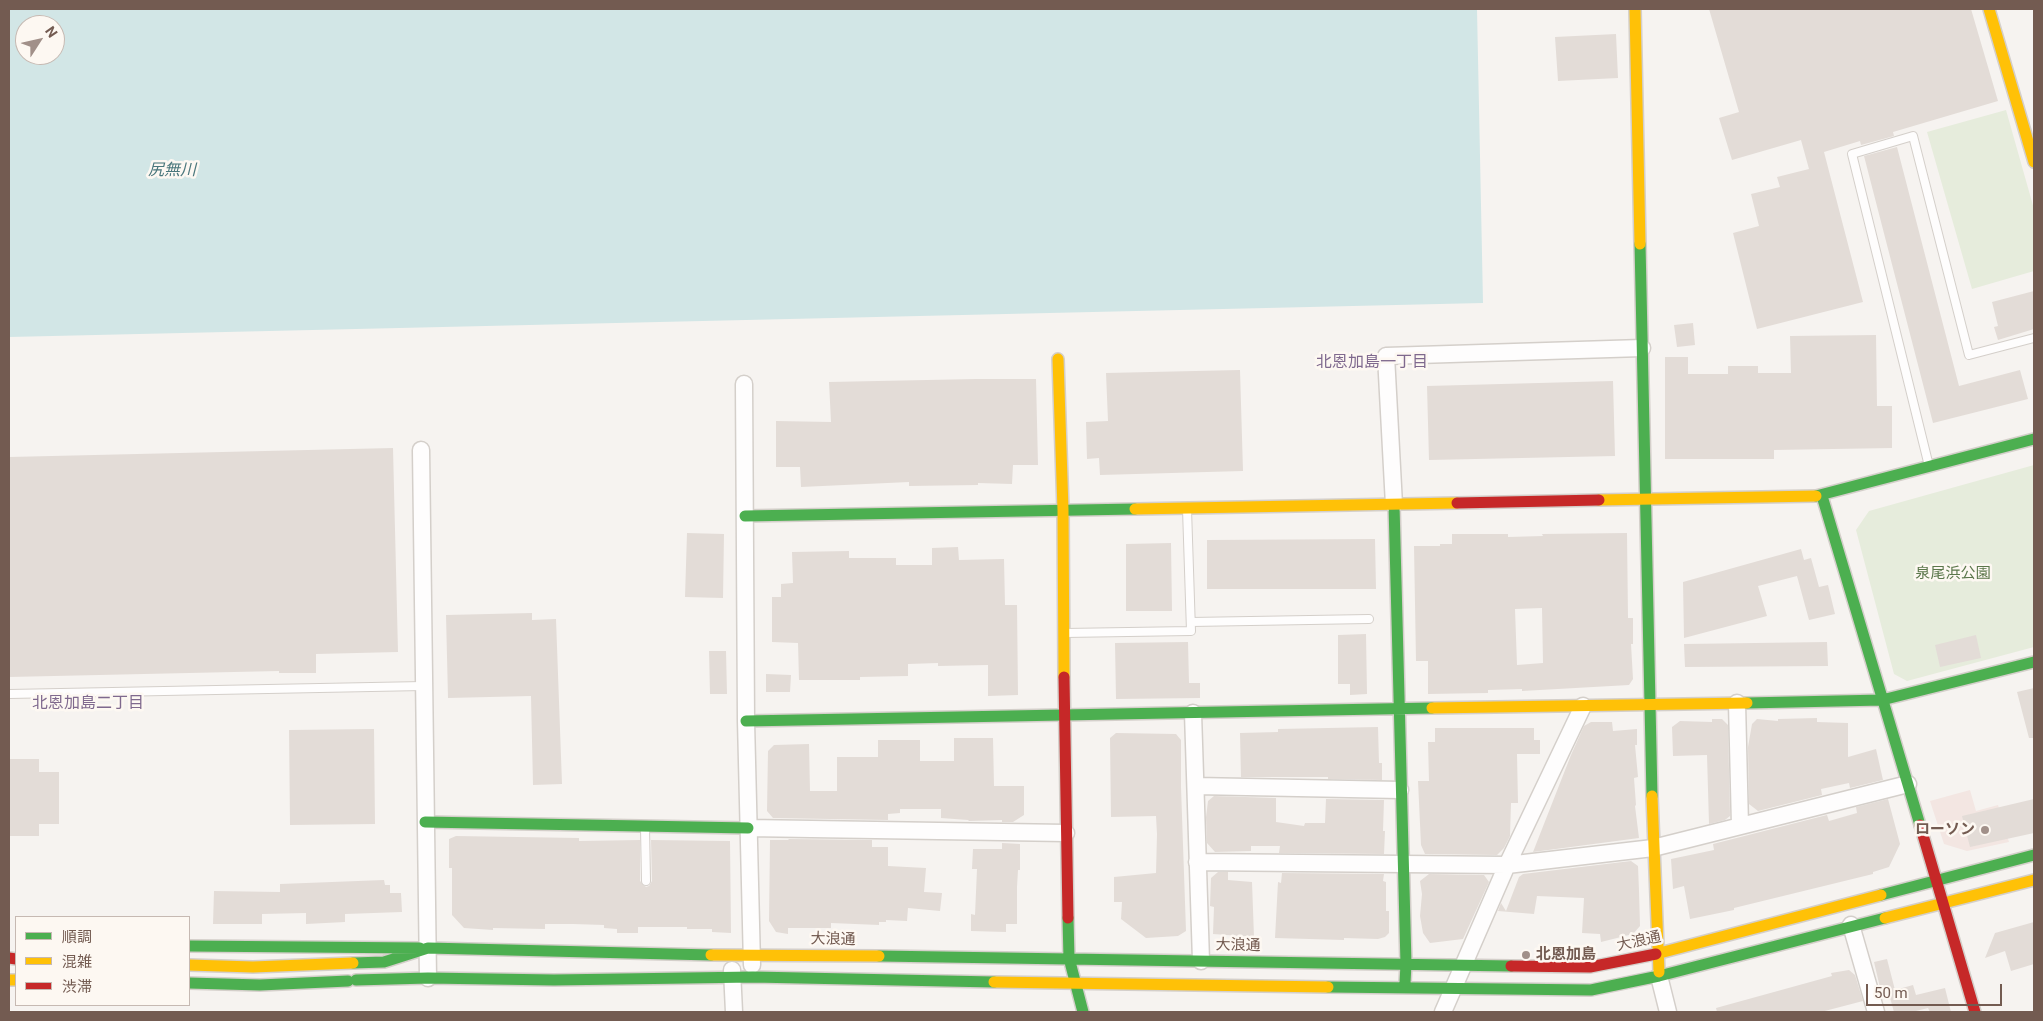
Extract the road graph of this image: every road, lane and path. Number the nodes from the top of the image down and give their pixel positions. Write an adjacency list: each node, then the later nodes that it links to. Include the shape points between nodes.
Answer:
1 (1635, 9): 5 (street)
2 (1989, 9): 3 (street)
3 (2034, 162)
4 (2034, 338): 10 (lane, via 1969,355 1912,136 1852,154)
5 (1642, 348): 12 (street); 13 (street, via 1386,356)
6 (1058, 359): 15 (street)
7 (744, 384): 16 (street)
8 (2034, 439): 10 (street)
9 (421, 450): 21 (street)
10 (1929, 466): 11 (street)
11 (1822, 496): 12 (street); 23 (street)
12 (1645, 500): 13 (street); 25 (street)
13 (1394, 505): 14 (street); 27 (street)
14 (1187, 508): 15 (street); 18 (lane)
15 (1063, 510): 16 (street); 19 (street)
16 (746, 516): 30 (street)
17 (1369, 619): 18 (lane)
18 (1191, 622): 19 (lane, via 1192,631)
19 (1063, 633): 29 (street)
20 (2034, 662): 23 (street)
21 (423, 686): 22 (lane); 34 (street)
22 (9, 694)
23 (1882, 700): 24 (street); 31 (street)
24 (1737, 703): 25 (street); 36 (street)
25 (1648, 704): 26 (street); 39 (street)
26 (1583, 706): 27 (street); 43 (street)
27 (1398, 710): 28 (street); 33 (street)
28 (1193, 714): 29 (street); 32 (street)
29 (1065, 716): 30 (street); 38 (street)
30 (746, 721): 37 (street)
31 (1908, 784): 36 (street); 44 (street)
32 (1196, 786): 33 (street); 41 (street)
33 (1400, 790): 42 (street)
34 (425, 822): 35 (street); 50 (street)
35 (645, 826): 37 (street); 46 (lane)
36 (1740, 826): 39 (street)
37 (748, 828): 38 (street); 51 (street)
38 (1066, 833): 54 (street)
39 (1653, 848): 43 (street); 52 (street)
40 (2034, 855): 44 (street, 大浪通)
41 (1197, 862): 42 (street); 55 (street)
42 (1402, 864): 43 (street); 56 (street)
43 (1507, 865): 59 (street)
44 (1936, 879): 47 (street); 52 (street, 大浪通)
45 (2034, 880): 47 (street)
46 (646, 881)
47 (1943, 904): 48 (street); 74 (street)
48 (1852, 926): 60 (street); 73 (street)
49 (190, 946): 50 (street, 大浪通)
50 (428, 948): 53 (street, 大浪通); 58 (street, via 389,962); 63 (street)
51 (752, 954): 53 (street, 大浪通); 54 (street, 大浪通); 62 (street)
52 (1657, 954): 59 (street, 大浪通, via 1590,967); 60 (street)
53 (731, 955): 61 (street)
54 (1069, 958): 55 (street, 大浪通); 66 (street)
55 (1201, 961): 56 (street, 大浪通)
56 (1406, 964): 59 (street, 大浪通); 67 (street)
57 (190, 965): 58 (street)
58 (301, 965): 64 (street)
59 (1464, 966): 68 (street)
60 (1659, 976): 68 (street, via 1591,990); 72 (street)
61 (732, 977): 62 (street); 63 (street); 69 (street)
62 (753, 977): 66 (street)
63 (428, 978): 64 (street)
64 (348, 981): 65 (street)
65 (190, 984)
66 (1076, 984): 67 (street); 70 (street)
67 (1405, 989): 68 (street)
68 (1453, 989): 71 (street)
69 (734, 1012)
70 (1083, 1012)
71 (1442, 1012)
72 (1668, 1012)
73 (1876, 1012)
74 (1975, 1012)

